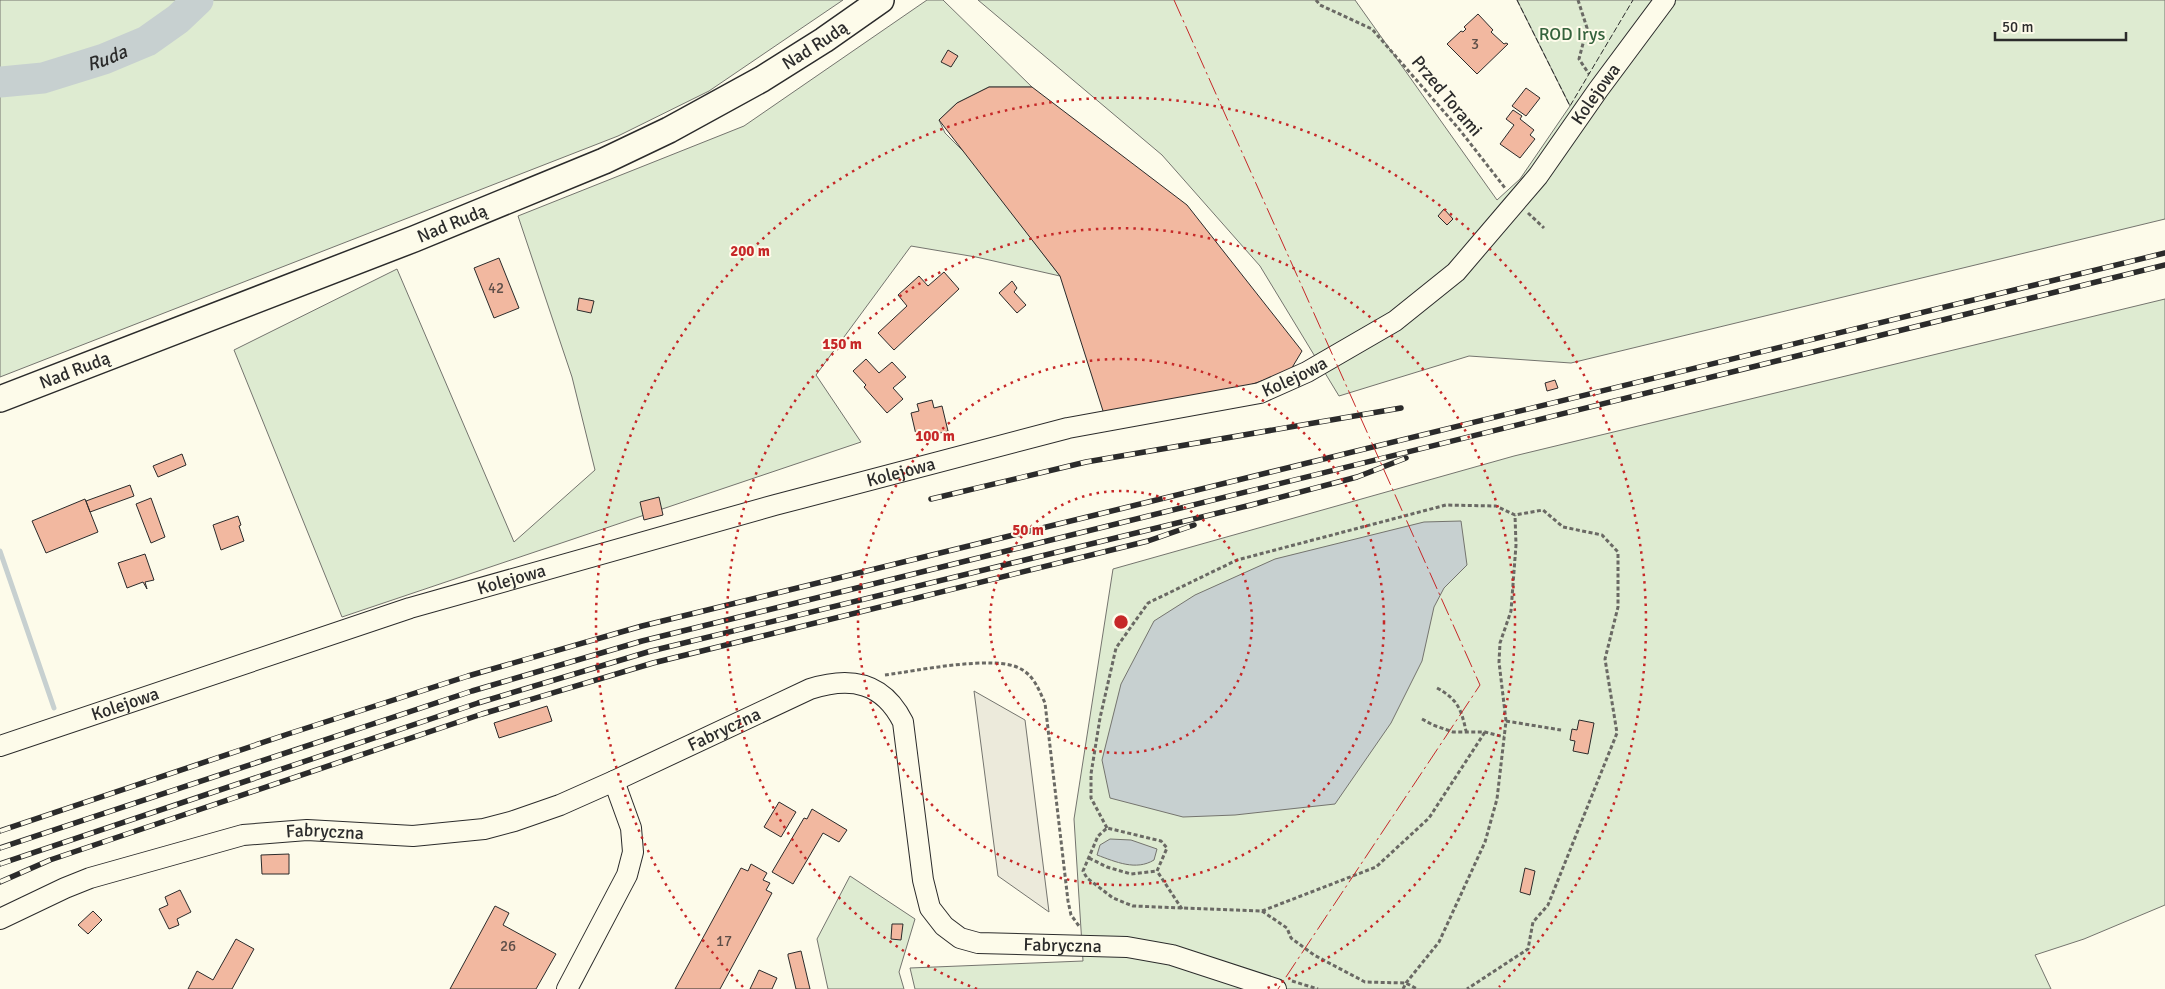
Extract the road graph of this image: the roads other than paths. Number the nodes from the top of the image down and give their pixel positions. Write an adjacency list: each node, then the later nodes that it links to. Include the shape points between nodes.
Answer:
1 (881, 0): 3 (main road, Nad Rudą, via 762,79 604,161 414,240)
2 (1665, 0): 4 (street, Kolejowa, via 1538,176 1456,272 1395,321 1307,372 1260,393 1068,428 766,508 410,608)
3 (0, 399)
4 (0, 746)
5 (614, 781): 6 (street, Fabryczna, via 531,816 475,830 414,836 307,830 243,835 90,878); 7 (street, Fabryczna, via 810,689 826,684 860,684 888,698 903,722 923,880 930,908 944,926 960,938 978,943 1127,947 1172,955); 8 (street, via 631,828 633,852 627,875)
6 (0, 919)
7 (1281, 984)
8 (567, 989)

